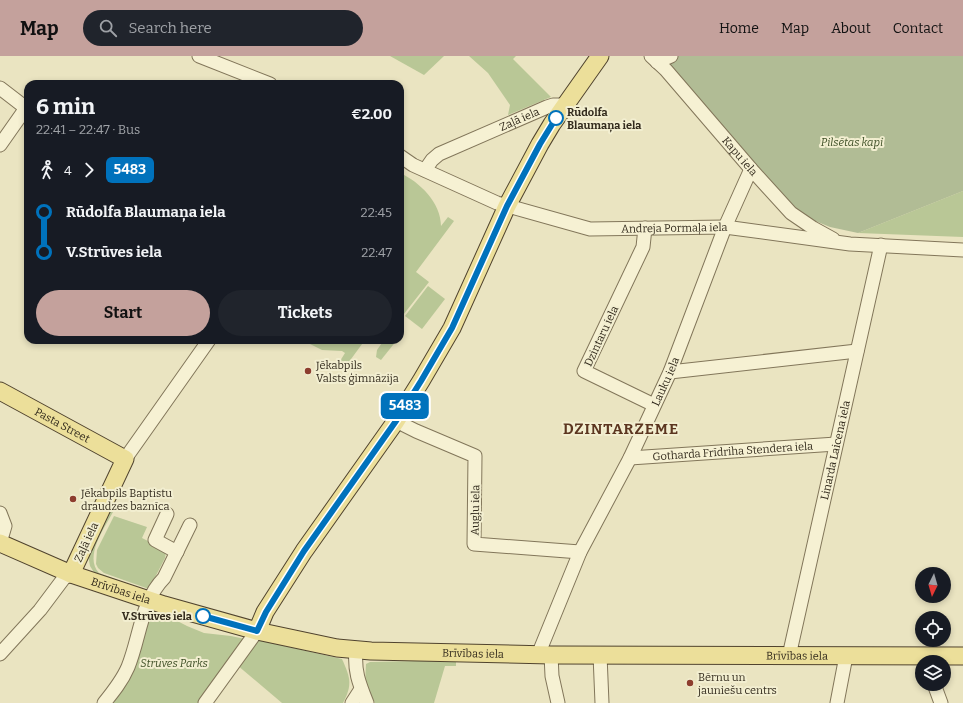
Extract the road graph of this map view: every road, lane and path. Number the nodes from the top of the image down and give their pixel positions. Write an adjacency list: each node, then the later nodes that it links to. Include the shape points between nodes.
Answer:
1 (199, 56): 5 (street)
2 (600, 56): 7 (main road)
3 (671, 56): 4 (street)
4 (654, 59): 12 (street, Kapu iela)
5 (260, 80)
6 (0, 88): 8 (street)
7 (565, 105): 13 (street, Zaļā iela, via 547,107 455,146 439,154); 14 (main road, via 540,144)
8 (24, 106)
9 (24, 111): 10 (street)
10 (0, 145)
11 (404, 158): 13 (street, Andreja Pormaļa iela)
12 (751, 169): 15 (street, Lauku iela); 17 (street, Kapu iela, via 791,212)
13 (425, 170): 14 (street, Andreja Pormaļa iela)
14 (507, 206): 16 (street, Andreja Pormaļa iela, via 590,229); 25 (main road, via 452,328)
15 (725, 227): 16 (street, Andreja Pormaļa iela); 17 (street, Andreja Pormaļa iela); 22 (street, Lauku iela)
16 (645, 228): 24 (street, Dzintaru iela, via 643,247 584,371)
17 (839, 242): 18 (street, Andreja Pormaļa iela)
18 (881, 245): 19 (street, Andreja Pormaļa iela); 21 (street, Linarda Laicena iela)
19 (963, 250)
20 (206, 344): 27 (street, Zaļā iela)
21 (857, 351): 22 (street); 26 (street, Linarda Laicena iela)
22 (670, 372): 24 (street, Lauku iela)
23 (0, 391): 27 (main road, Pasta Street)
24 (654, 405): 28 (street, Lauku iela)
25 (396, 421): 34 (street, Augļu iela, via 475,456 474,544); 37 (main road, via 304,551)
26 (836, 444): 28 (street, Gotharda Frīdriha Stendera iela); 42 (street, Linarda Laicena iela)
27 (125, 458): 35 (main road, Zaļā iela)
28 (630, 458): 34 (street, Lauku iela)
29 (0, 513): 32 (street, via 5,526)
30 (167, 514): 33 (street, via 155,540)
31 (190, 525): 33 (street)
32 (0, 543): 35 (main road, Brīvības iela)
33 (177, 552): 36 (street)
34 (580, 552): 40 (street, Lauku iela)
35 (71, 574): 36 (main road, Brīvības iela); 39 (street, Zaļā iela, via 64,578 40,610)
36 (149, 600): 37 (main road, Brīvības iela); 49 (street, via 128,666 121,681)
37 (257, 631): 38 (main road, Brīvības iela); 50 (street)
38 (356, 650): 40 (main road, Brīvības iela); 47 (street, via 356,671)
39 (0, 654)
40 (545, 655): 41 (main road, Brīvības iela); 53 (street)
41 (600, 655): 42 (main road, Brīvības iela); 54 (street)
42 (789, 656): 43 (main road, Brīvības iela)
43 (846, 656): 46 (main road, Brīvības iela); 55 (street)
44 (963, 656): 45 (main road, Brīvības iela)
45 (951, 657)
46 (915, 659)
47 (361, 689): 51 (street); 52 (street)
48 (937, 691): 56 (street)
49 (104, 703)
50 (205, 703)
51 (352, 703)
52 (368, 703)
53 (558, 703)
54 (602, 703)
55 (837, 703)
56 (941, 703)

